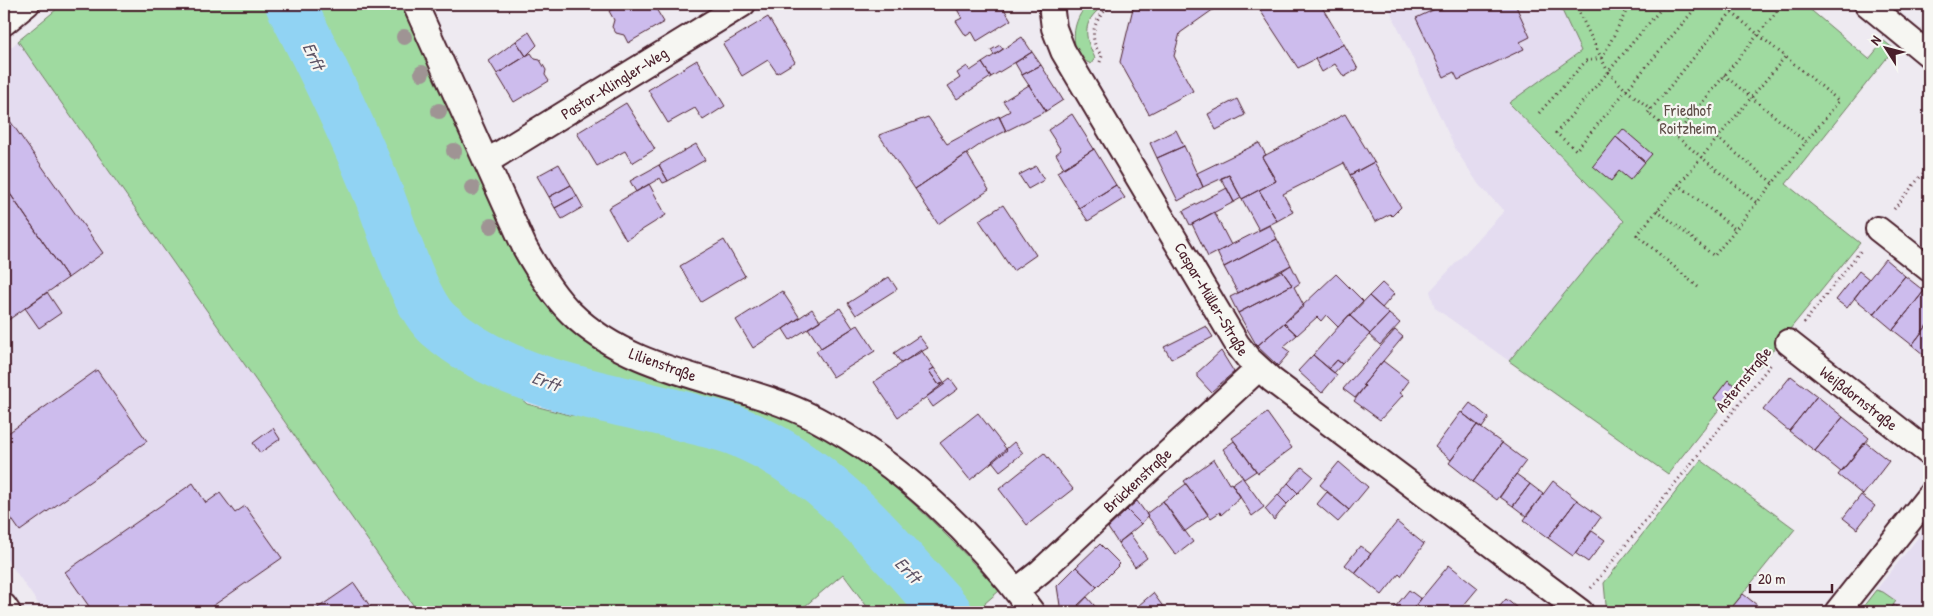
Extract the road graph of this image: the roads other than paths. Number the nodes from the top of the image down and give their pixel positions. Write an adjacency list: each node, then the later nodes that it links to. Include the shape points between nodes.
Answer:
1 (27, 4): 6 (street)
2 (415, 4): 8 (street, Lilienstraße)
3 (742, 4): 8 (street, Pastor-Klingler-Weg)
4 (1051, 4): 12 (street, Caspar-Müller-Straße, via 1054,28 1063,50 1089,96 1237,344)
5 (1867, 4): 7 (street)
6 (4, 23)
7 (1929, 55)
8 (486, 162): 15 (street, Lilienstraße, via 534,264 558,298 583,324 638,357 783,404 848,437 931,502)
9 (1878, 229): 10 (street)
10 (1929, 269)
11 (1788, 342): 13 (street, Weißdornstraße)
12 (1258, 369): 15 (street, Brückenstraße); 17 (street, Caspar-Müller-Straße)
13 (1929, 454)
14 (1929, 496): 20 (street)
15 (1016, 591): 19 (street, Lilienstraße)
16 (4, 606): 18 (street)
17 (1578, 610)
18 (8, 612)
19 (1032, 612)
20 (1837, 612)

